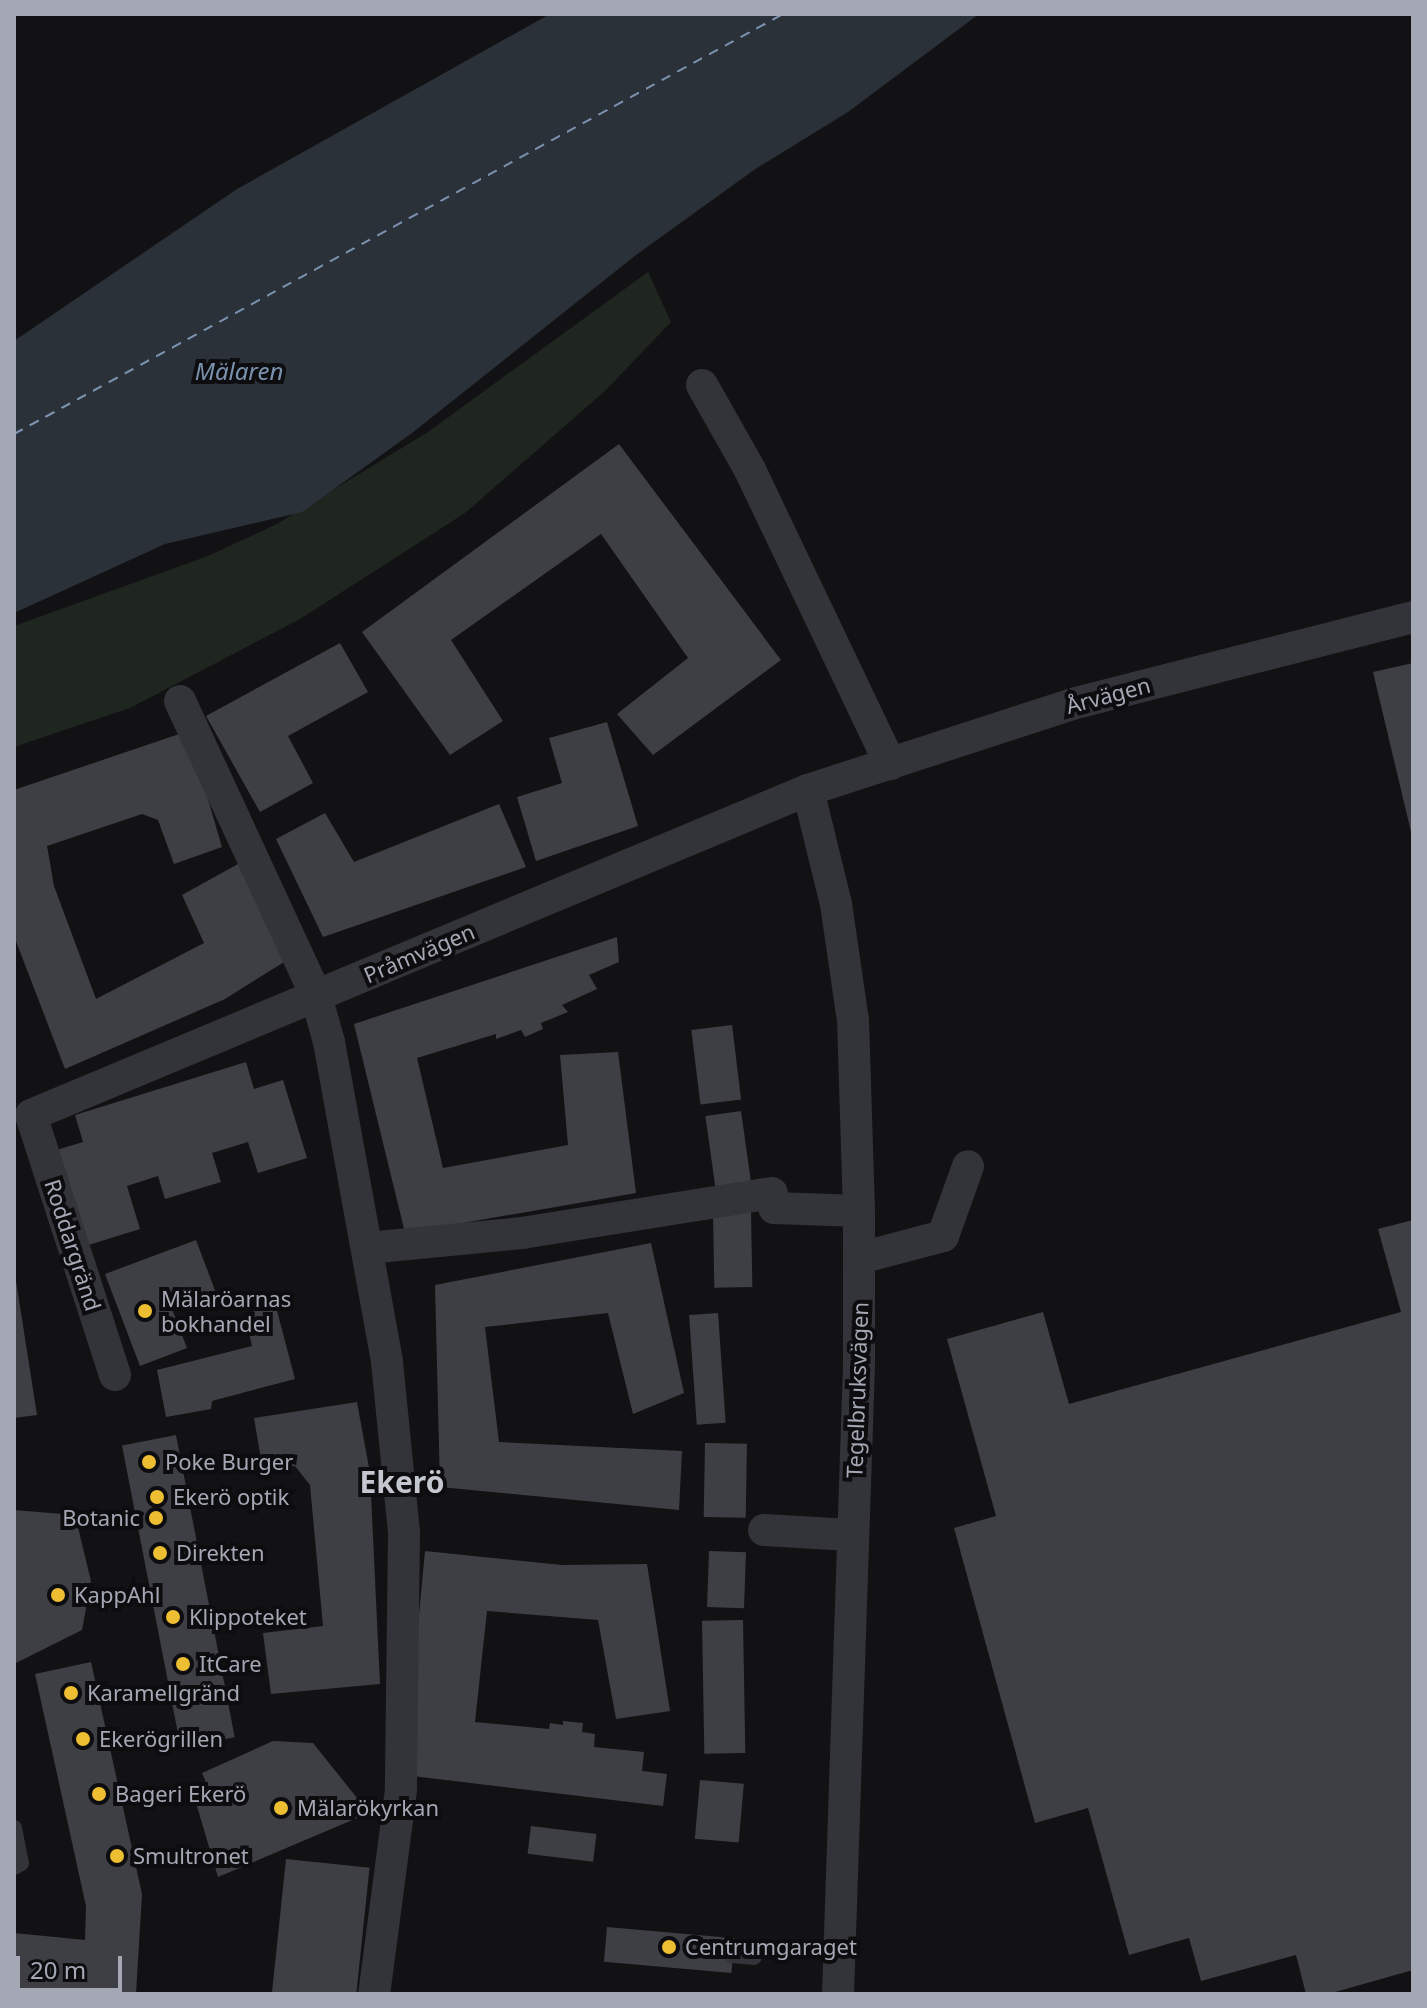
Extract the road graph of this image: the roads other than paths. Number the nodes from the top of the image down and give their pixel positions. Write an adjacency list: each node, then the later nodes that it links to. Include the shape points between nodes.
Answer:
1 (702, 385): 4 (street, via 750,470)
2 (1413, 617): 4 (street, Årvägen, via 1072,704)
3 (180, 701): 6 (street)
4 (890, 764): 5 (street, Årvägen)
5 (808, 790): 6 (street, Pråmvägen); 9 (street, Tegelbruksvägen, via 836,904 853,1020)
6 (316, 996): 7 (street, Pråmvägen); 10 (street)
7 (31, 1115): 12 (street, Roddargränd)
8 (968, 1166): 11 (street, via 943,1236)
9 (859, 1211): 10 (street, via 773,1200); 11 (street, Tegelbruksvägen)
10 (367, 1248): 19 (street, via 387,1362 404,1533 393,1927)
11 (860, 1258): 14 (street, Tegelbruksvägen)
12 (115, 1375)
13 (764, 1530): 14 (street)
14 (851, 1535): 20 (street, Tegelbruksvägen)
15 (14, 1828): 16 (lane, via 21,1863)
16 (14, 1867)
17 (732, 1955): 18 (lane)
18 (754, 1957)
19 (374, 1994)
20 (838, 1994)

